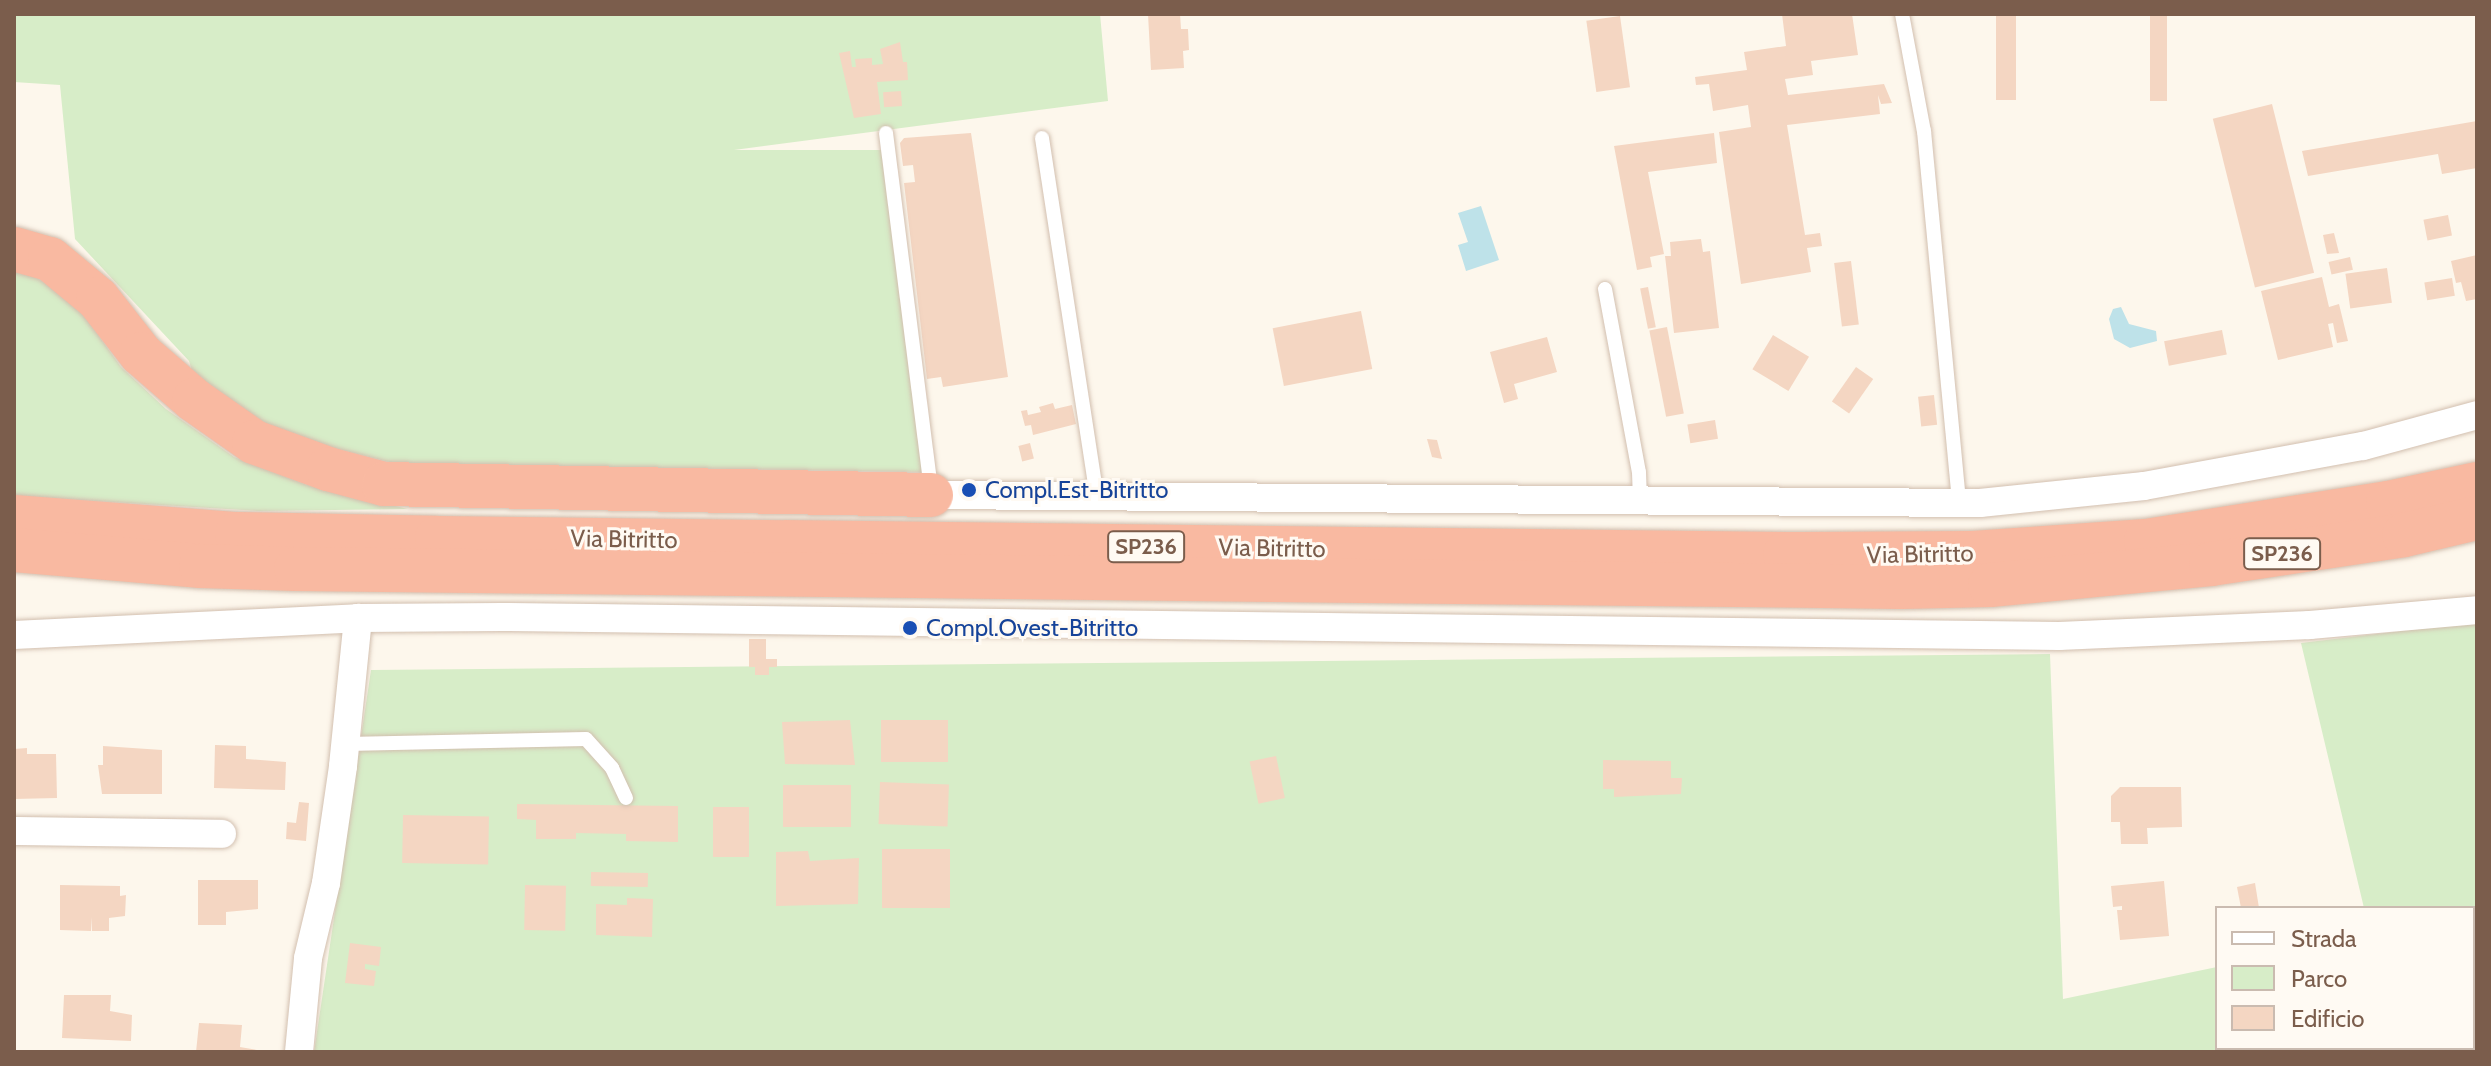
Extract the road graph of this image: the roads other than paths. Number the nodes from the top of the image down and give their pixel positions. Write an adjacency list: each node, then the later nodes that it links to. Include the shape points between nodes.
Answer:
1 (1902, 14): 13 (lane, via 1924,131)
2 (886, 133): 9 (lane)
3 (1042, 138): 11 (lane)
4 (14, 249): 9 (highway, via 50,259 98,299 141,354 242,434 328,469 384,484)
5 (1605, 289): 12 (lane)
6 (2477, 415): 13 (street, via 2363,446 2144,486)
7 (2477, 464): 16 (highway, via 2375,487)
8 (2477, 484): 16 (highway, Via Bitritto / SP236)
9 (931, 495): 11 (street)
10 (14, 496): 17 (highway, via 222,514)
11 (1097, 496): 12 (street)
12 (1640, 500): 13 (street)
13 (1959, 502)
14 (14, 517): 17 (highway, Via Bitritto / SP236, via 237,534)
15 (2477, 518): 20 (highway, Via Bitritto / SP236, via 2306,551)
16 (2277, 522): 17 (highway, Via Bitritto / SP236, via 2146,541 1894,554)
17 (360, 535)
18 (2477, 538): 20 (highway, via 2212,581)
19 (14, 550): 20 (highway, Via Bitritto / SP236, via 201,566 437,571 1901,587)
20 (2085, 576)
21 (2477, 610): 22 (street, via 2310,625 2059,636)
22 (358, 618): 23 (street); 24 (street)
23 (14, 635)
24 (346, 744): 25 (lane, via 586,739 612,768); 28 (street, via 326,883 308,958)
25 (626, 798)
26 (14, 831): 27 (street)
27 (222, 834)
28 (299, 1052)

